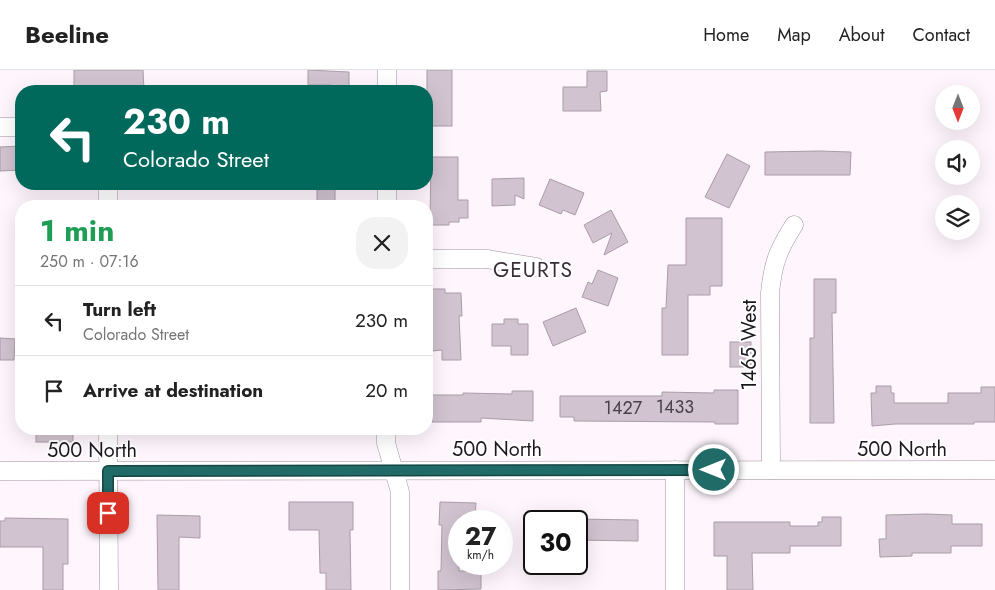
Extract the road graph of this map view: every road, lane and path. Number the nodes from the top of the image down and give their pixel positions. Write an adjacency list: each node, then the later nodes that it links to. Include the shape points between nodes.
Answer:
1 (387, 70): 2 (street)
2 (387, 85)
3 (0, 127): 4 (street)
4 (15, 127)
5 (794, 226): 12 (street, 1465 West, via 779,248 771,278)
6 (433, 259): 7 (street, via 493,259)
7 (536, 267)
8 (108, 435): 15 (street)
9 (386, 435): 10 (street)
10 (393, 470): 11 (street, 500 North); 15 (street, 500 North); 17 (street, via 400,492)
11 (675, 470): 12 (street, 500 North); 18 (street)
12 (771, 470): 13 (street, 500 North)
13 (995, 470)
14 (0, 471): 15 (street, 500 North)
15 (108, 471): 16 (street)
16 (109, 590)
17 (400, 590)
18 (676, 590)

